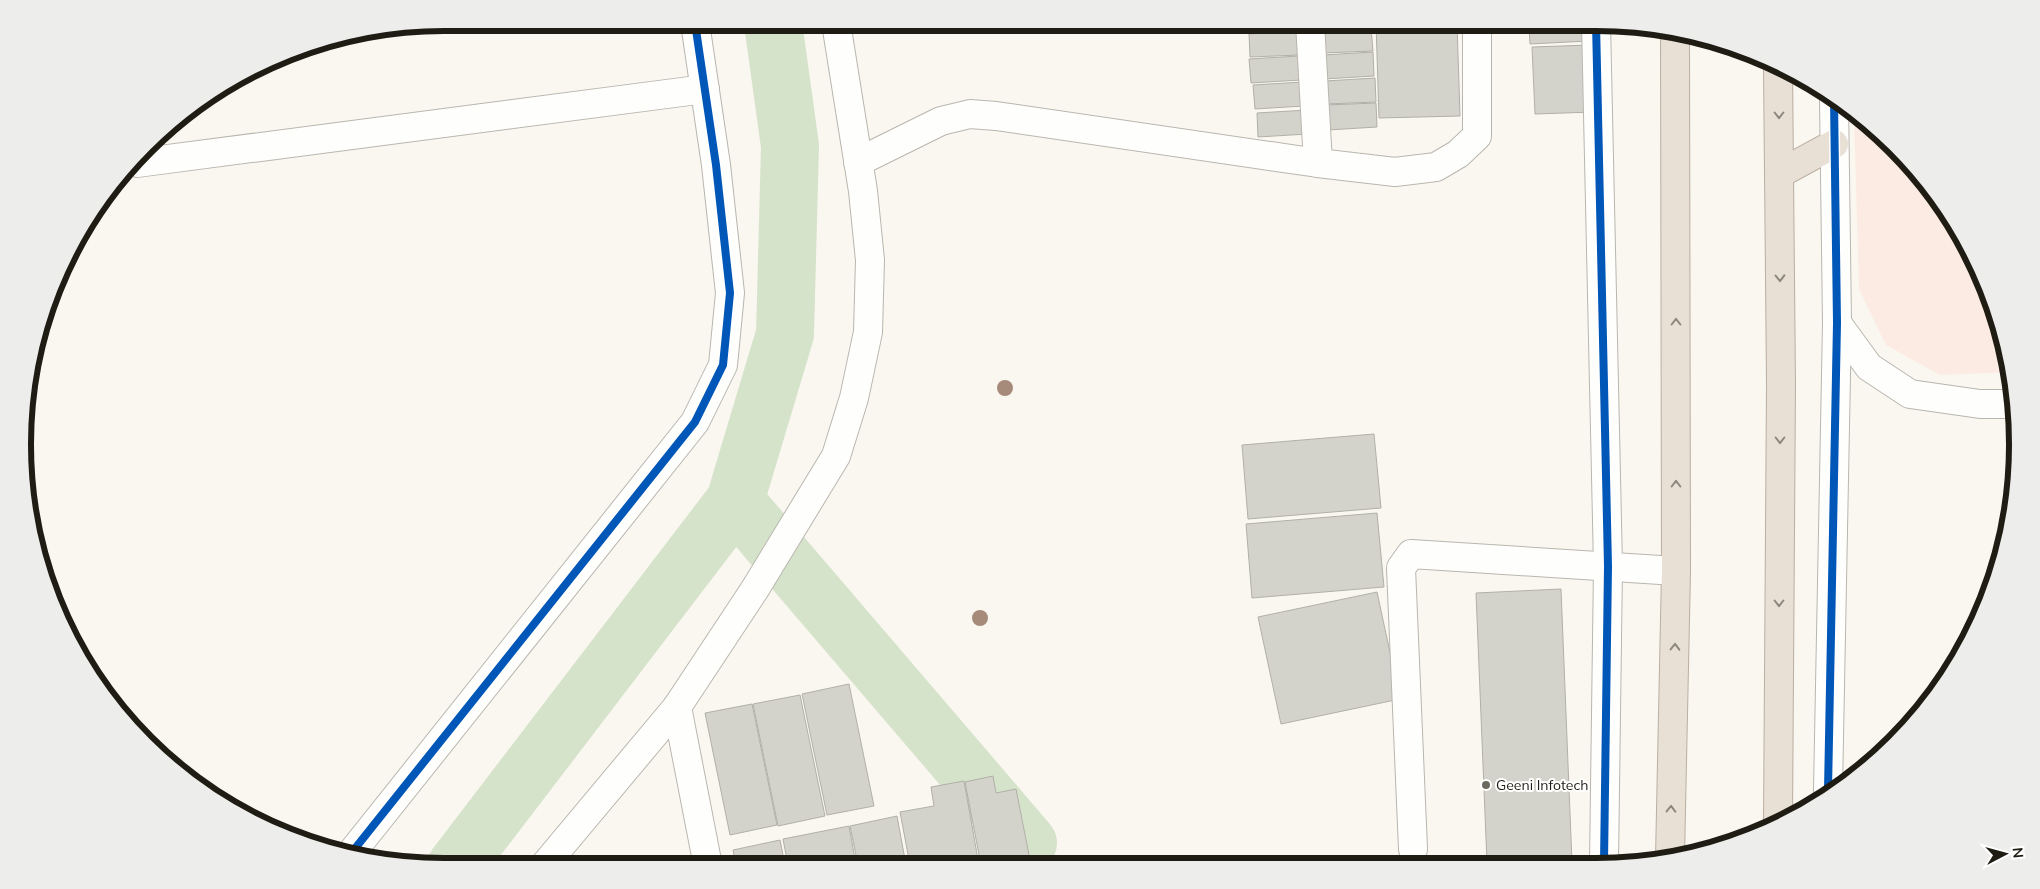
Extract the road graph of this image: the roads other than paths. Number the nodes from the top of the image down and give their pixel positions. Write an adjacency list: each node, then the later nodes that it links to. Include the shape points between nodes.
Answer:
1 (696, 31): 8 (street)
2 (837, 31): 12 (street)
3 (1311, 31): 13 (street)
4 (1477, 31): 13 (street, via 1477,136 1458,154 1436,167 1395,172)
5 (1596, 31): 17 (street)
6 (1675, 39): 18 (highway, one-way to 6)
7 (1778, 74): 14 (highway, one-way to 14)
8 (705, 89): 11 (street); 22 (street, via 730,293 723,364 695,422)
9 (1834, 108): 10 (street)
10 (1834, 144): 14 (highway); 15 (street)
11 (143, 162)
12 (858, 162): 13 (street, via 941,121 970,114); 19 (street, via 870,260 868,332 854,398 836,456 756,589)
13 (1318, 163)
14 (1779, 174): 21 (highway, one-way to 21)
15 (1837, 323): 16 (street, via 1868,368 1910,394 1980,404); 20 (street)
16 (2006, 404)
17 (1608, 566): 18 (street); 23 (street, via 1411,554 1401,568); 27 (street)
18 (1676, 571): 24 (highway, one-way to 18)
19 (677, 707): 25 (street); 26 (street)
20 (1828, 786)
21 (1778, 815)
22 (355, 848)
23 (1413, 849)
24 (1670, 851)
25 (551, 858)
26 (706, 858)
27 (1604, 858)

